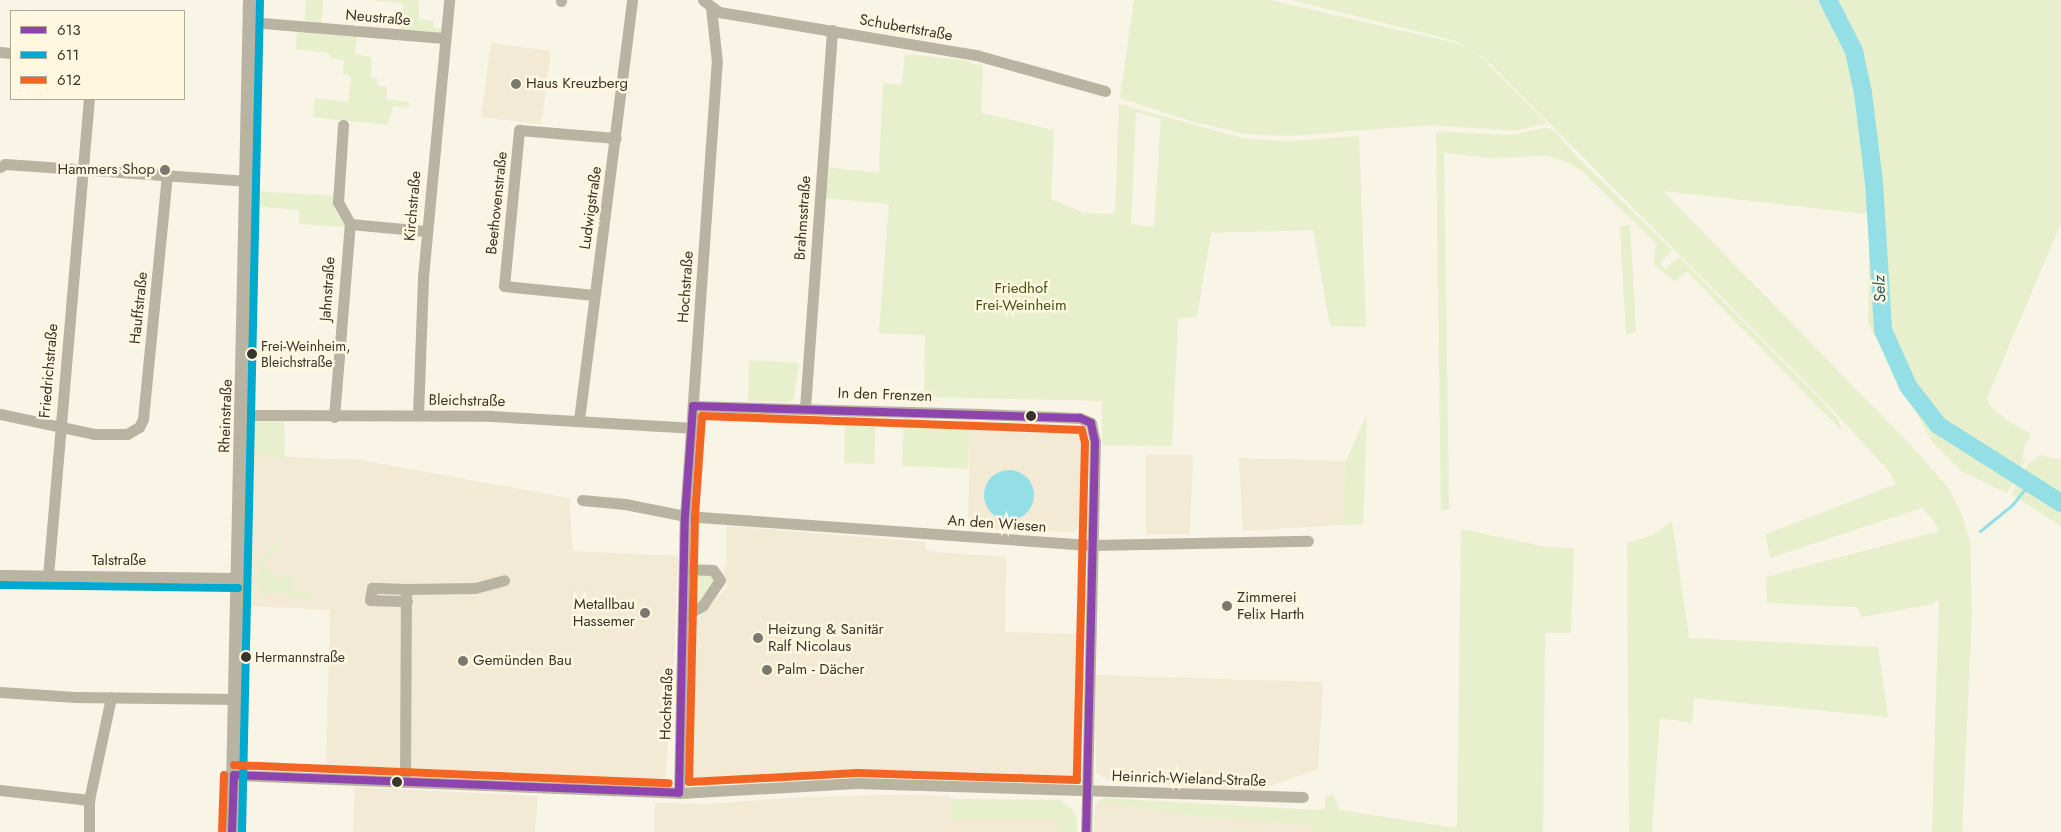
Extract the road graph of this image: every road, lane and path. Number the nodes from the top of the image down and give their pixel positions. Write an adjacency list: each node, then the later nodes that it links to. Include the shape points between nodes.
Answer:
1 (250, 0): 5 (street, Rheinstraße)
2 (449, 0): 7 (street, Kirchstraße)
3 (632, 0): 11 (street, Ludwigstraße)
4 (707, 4): 6 (street, Schubertstraße); 19 (street, Hochstraße, via 716,62)
5 (250, 22): 7 (street, Neustraße); 15 (street, Rheinstraße)
6 (832, 30): 8 (street, Schubertstraße, via 976,56); 20 (street, Brahmsstraße)
7 (443, 38): 17 (street, Kirchstraße)
8 (1105, 91)
9 (89, 100): 13 (street, Friedrichstraße)
10 (343, 125): 16 (street, via 338,202)
11 (616, 138): 18 (street, Ludwigstraße); 18 (street, Beethovenstraße, via 519,130 504,286)
12 (0, 167): 13 (street, via 5,164)
13 (83, 169): 14 (street); 26 (street, Friedrichstraße)
14 (167, 175): 15 (street); 26 (street, Hauffstraße, via 143,419 135,431 127,434 94,434)
15 (248, 181): 22 (street, Rheinstraße)
16 (350, 224): 17 (street); 24 (street, Jahnstraße)
17 (426, 231): 23 (street, Kirchstraße)
18 (594, 295): 25 (street, Ludwigstraße)
19 (693, 406): 20 (street, In den Frenzen); 27 (street, Hochstraße)
20 (805, 408): 31 (street, In den Frenzen, via 1088,421 1094,431)
21 (0, 414): 26 (street)
22 (242, 415): 24 (street, Bleichstraße); 35 (street, Rheinstraße)
23 (418, 415): 24 (street, Bleichstraße); 25 (street, Bleichstraße)
24 (334, 417)
25 (580, 420): 27 (street, Bleichstraße)
26 (59, 425): 34 (street, Friedrichstraße)
27 (691, 428): 29 (street, Hochstraße)
28 (582, 500): 29 (street, An den Wiesen, via 625,504)
29 (685, 516): 31 (street, An den Wiesen); 32 (street, Hochstraße)
30 (1308, 541): 31 (street, An den Wiesen)
31 (1092, 545): 44 (street)
32 (686, 569): 37 (street, Hochstraße); 37 (street, via 713,570 720,580 703,605)
33 (0, 575): 34 (street, Talstraße)
34 (48, 576): 35 (street, Talstraße)
35 (238, 578): 40 (street, Rheinstraße)
36 (504, 580): 42 (street, via 475,588 407,595)
37 (685, 616): 45 (street, Hochstraße)
38 (0, 692): 39 (street)
39 (110, 697): 40 (street); 47 (street)
40 (236, 700): 41 (street, Rheinstraße)
41 (234, 775): 42 (street, Heinrich-Wieland-Straße); 49 (street, Rheinstraße)
42 (405, 782): 45 (street, Heinrich-Wieland-Straße)
43 (0, 790): 47 (street)
44 (1087, 790): 45 (street, Heinrich-Wieland-Straße, via 857,783); 46 (street, Heinrich-Wieland-Straße); 50 (street)
45 (679, 793)
46 (1303, 797)
47 (89, 800): 48 (street)
48 (89, 832)
49 (232, 832)
50 (1086, 832)

